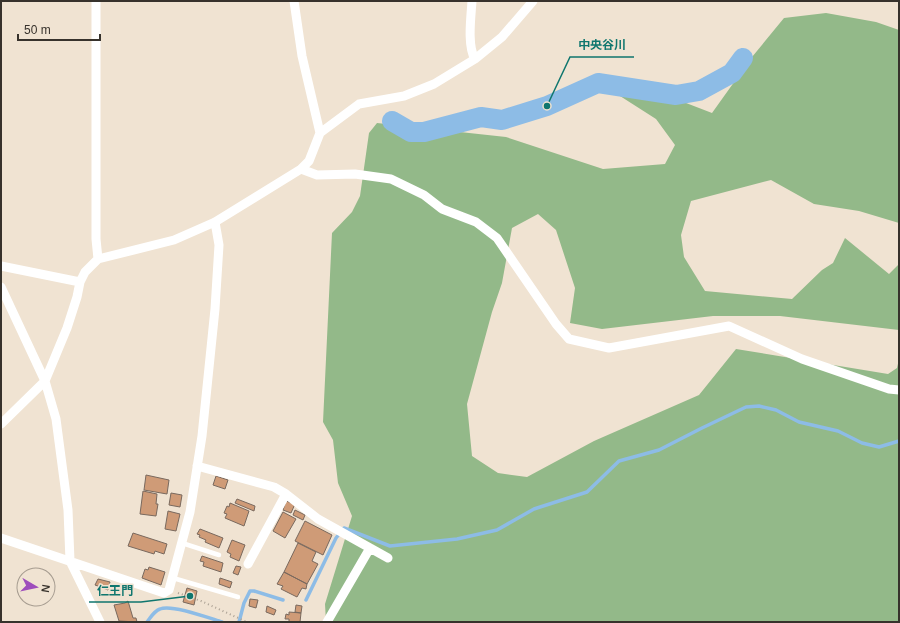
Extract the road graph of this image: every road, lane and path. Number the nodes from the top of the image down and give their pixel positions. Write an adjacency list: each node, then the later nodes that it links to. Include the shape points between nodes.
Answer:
1 (96, 1): 9 (street)
2 (294, 1): 6 (street, via 302,56)
3 (472, 1): 5 (street, via 471,45)
4 (533, 1): 5 (street, via 502,37)
5 (475, 59): 6 (street, via 434,84 404,96 360,104)
6 (320, 133): 7 (street, via 309,161)
7 (301, 169): 8 (street); 14 (street, via 317,175 355,174 391,179 424,195 442,209 476,222 497,238 569,339 609,348 729,326 802,359 889,389)
8 (215, 222): 9 (street, via 174,240); 16 (street, via 219,245 215,310)
9 (98, 259): 11 (street, via 85,272)
10 (1, 266): 11 (street)
11 (80, 282): 13 (street, via 67,328)
12 (1, 287): 13 (street)
13 (45, 380): 15 (street); 23 (street, via 56,419 68,510)
14 (899, 390)
15 (1, 424)
16 (197, 466): 17 (street, via 274,488); 19 (street)
17 (286, 494): 20 (street, via 341,533); 24 (street)
18 (1, 538): 23 (street)
19 (182, 543): 21 (lane); 25 (street)
20 (370, 548): 22 (street); 30 (street)
21 (219, 555)
22 (388, 558)
23 (70, 561): 26 (street, via 164,593); 28 (street)
24 (248, 564)
25 (173, 578): 26 (street); 27 (lane)
26 (169, 590): 29 (path)
27 (238, 597)
28 (100, 622)
29 (247, 622)
30 (327, 622)

